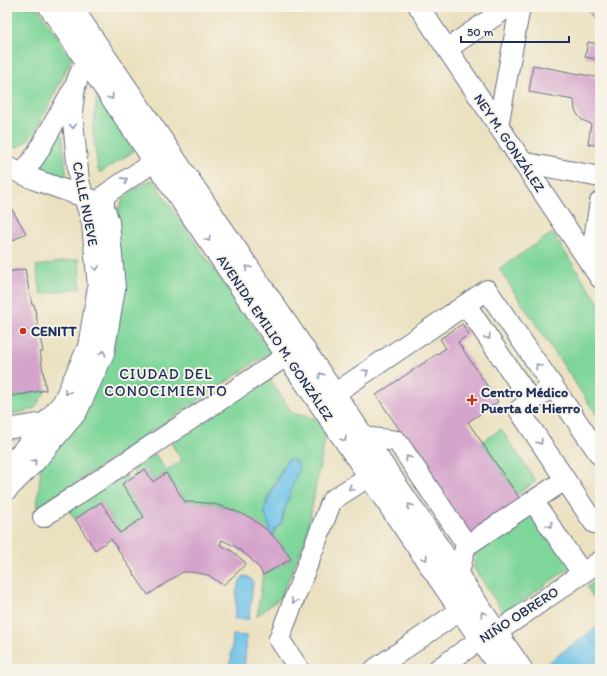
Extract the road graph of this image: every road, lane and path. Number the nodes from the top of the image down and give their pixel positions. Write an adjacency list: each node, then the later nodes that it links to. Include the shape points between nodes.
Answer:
1 (50, 7): 7 (main road, AVENIDA EMILIO M. GONZÁLEZ)
2 (71, 7): 7 (main road, AVENIDA EMILIO M. GONZÁLEZ)
3 (419, 7): 6 (street, NEY M. GONZÁLEZ)
4 (508, 7): 6 (street)
5 (520, 7): 9 (street)
6 (447, 49): 9 (street, NEY M. GONZÁLEZ)
7 (96, 60): 8 (street, CALLE NUEVE, via 80,73); 10 (main road, AVENIDA EMILIO M. GONZÁLEZ, one-way to 10); 16 (main road, AVENIDA EMILIO M. GONZÁLEZ)
8 (75, 86): 12 (street, via 36,155); 14 (street, CALLE NUEVE, one-way to 14, via 72,112 74,146 78,181)
9 (498, 126): 11 (street, NEY M. GONZÁLEZ)
10 (155, 161): 15 (street, CALLE NUEVE, one-way to 10, via 106,194); 16 (main road, AVENIDA EMILIO M. GONZÁLEZ)
11 (522, 162): 13 (street); 18 (street, NEY M. GONZÁLEZ)
12 (15, 170): 14 (street)
13 (600, 177)
14 (84, 197): 15 (street); 25 (street, CALLE NUEVE, one-way to 25, via 92,223 98,287 88,348 63,402)
15 (104, 204): 24 (street, CALLE NUEVE, one-way to 15, via 77,412 104,352 115,288 109,222)
16 (200, 212): 20 (main road, AVENIDA EMILIO M. GONZÁLEZ)
17 (599, 212): 18 (street)
18 (595, 271)
19 (466, 304): 21 (street, one-way to 19, via 487,290); 22 (street, one-way to 19); 23 (street, one-way to 23)
20 (293, 349): 22 (main road, AVENIDA EMILIO M. GONZÁLEZ, one-way to 20); 30 (main road, AVENIDA EMILIO M. GONZÁLEZ, one-way to 30); 34 (street)
21 (553, 386): 23 (street); 28 (street)
22 (334, 394): 27 (main road, AVENIDA EMILIO M. GONZÁLEZ)
23 (531, 401): 31 (street, one-way to 31, via 519,410)
24 (71, 419): 25 (street); 32 (street, CALLE NUEVE, one-way to 24)
25 (46, 422): 26 (street); 29 (street, CALLE NUEVE)
26 (7, 429)
27 (363, 437): 30 (main road, AVENIDA EMILIO M. GONZÁLEZ); 36 (street, one-way to 27, via 397,441)
28 (600, 456)
29 (7, 466)
30 (377, 472): 39 (main road, AVENIDA EMILIO M. GONZÁLEZ, one-way to 30); 40 (main road, AVENIDA EMILIO M. GONZÁLEZ, one-way to 40); 42 (street, one-way to 42, via 332,500 279,639)
31 (565, 480): 33 (street); 35 (street, via 594,523)
32 (7, 490)
33 (533, 501): 36 (street); 38 (street, one-way to 38)
34 (43, 517)
35 (600, 520)
36 (466, 546): 39 (street)
37 (600, 561): 38 (street, NIÑO OBRERO)
38 (582, 573): 41 (street, NIÑO OBRERO)
39 (458, 576): 41 (main road, AVENIDA EMILIO M. GONZÁLEZ, one-way to 39)
40 (461, 610): 41 (main road, AVENIDA EMILIO M. GONZÁLEZ); 43 (street)
41 (488, 636): 44 (street, NIÑO OBRERO); 45 (main road, AVENIDA EMILIO M. GONZÁLEZ); 46 (main road, AVENIDA EMILIO M. GONZÁLEZ)
42 (299, 669)
43 (375, 669)
44 (438, 669)
45 (501, 669)
46 (521, 669)

